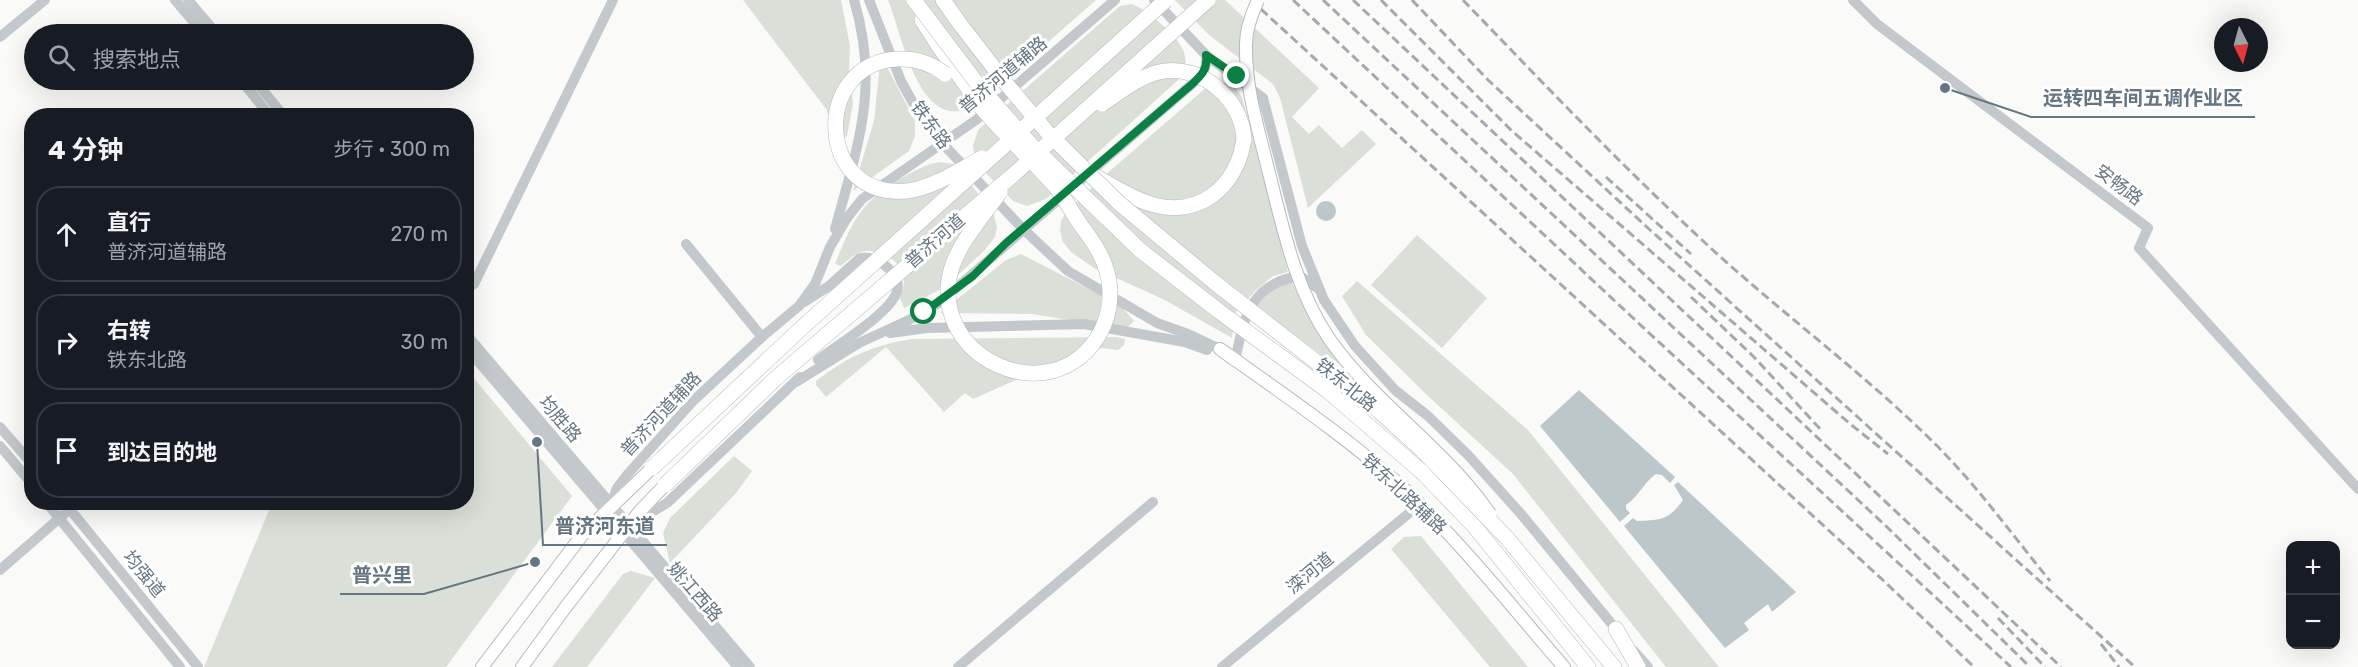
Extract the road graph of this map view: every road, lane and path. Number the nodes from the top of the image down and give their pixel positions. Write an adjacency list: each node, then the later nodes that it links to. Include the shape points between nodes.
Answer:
1 (45, 0): 17 (street)
2 (175, 0): 15 (street)
3 (188, 0): 16 (street)
4 (613, 0): 34 (street)
5 (854, 0): 32 (street, via 865,46 864,114)
6 (869, 0): 25 (street, 铁东路, via 901,81)
7 (913, 0): 21 (highway, bridge, via 938,45); 33 (highway, 铁东北路, bridge, via 979,86 1033,147)
8 (943, 0): 28 (highway, 铁东北路, bridge, via 1048,133)
9 (1114, 0): 25 (street, 普济河道辅路)
10 (1154, 0): 18 (street, 铁东北路)
11 (1166, 0): 26 (highway, 普济河道, bridge)
12 (1208, 0): 24 (highway, 普济河道, bridge)
13 (1258, 0): 59 (main road, bridge, via 1246,40 1246,73 1295,271 1314,313 1348,363 1461,475)
14 (1853, 0): 50 (street, 安畅路, via 1877,24 2148,228 2139,248)
15 (195, 24)
16 (208, 24)
17 (0, 37)
18 (1206, 55): 30 (street, 普济河道辅路, via 1207,65 1201,76); 35 (street, 铁东北路, via 1263,98 1302,246)
19 (249, 90): 22 (street)
20 (262, 90): 23 (street)
21 (981, 107): 26 (highway, bridge, via 936,67 913,59 882,61 856,77 841,96 835,121 836,140 856,176 871,185 896,191 920,188); 29 (highway, bridge)
22 (264, 108)
23 (277, 108)
24 (1074, 121): 27 (highway, 普济河道, bridge); 28 (highway, bridge, via 1144,78 1174,71 1196,75 1215,85 1229,98 1241,122 1243,147 1233,174 1222,190 1194,204 1167,208 1149,204)
25 (943, 144): 30 (street, 铁东路); 32 (street, 普济河道辅路, via 862,199)
26 (1000, 150): 47 (highway, 普济河道, bridge)
27 (1013, 175): 29 (highway, bridge, via 962,247 951,272 948,297 953,318 966,342 986,359 1018,372 1047,373 1072,363 1093,344 1108,310 1105,263); 49 (highway, 普济河道, bridge, via 775,379)
28 (1092, 175): 59 (highway, 铁东北路, bridge, via 1147,228 1379,411)
29 (1055, 187): 33 (highway, bridge, via 1107,231)
30 (1023, 230): 38 (street, 普济河道辅路, via 939,303); 40 (street, via 1068,271 1157,323)
31 (686, 244): 37 (street)
32 (830, 247): 36 (street, 普济河道辅路, via 815,284)
33 (1140, 250): 71 (highway, 铁东北路, bridge, via 1328,392 1422,472 1475,527)
34 (474, 284)
35 (1320, 289): 42 (street, via 1300,276 1282,278 1262,293 1246,312); 61 (street, 铁东北路, via 1355,346 1395,390 1468,455)
36 (799, 306): 37 (street, 普济河道辅路); 43 (street, 普济河道辅路, via 867,256 881,262 898,282 896,296 889,306 809,367)
37 (762, 337): 53 (street, 普济河道辅路, via 693,401 627,475)
38 (872, 337): 42 (street, via 927,328 1084,324 1185,342); 43 (street, 普济河道辅路)
39 (474, 344): 53 (street, 均胜路)
40 (1220, 350): 42 (main road, 铁东北路辅路)
41 (474, 356): 53 (street, 均胜路)
42 (1235, 361): 52 (main road, 铁东北路辅路, via 1371,461)
43 (796, 382): 58 (street, 普济河道辅路, via 667,503)
44 (0, 427): 46 (street)
45 (0, 446): 48 (street)
46 (24, 455)
47 (652, 468): 53 (main road)
48 (24, 474)
49 (665, 485): 58 (main road)
50 (2358, 489)
51 (1153, 502): 68 (street)
52 (1419, 505): 69 (street, 滦河道); 70 (main road, 铁东北路辅路)
53 (608, 508): 58 (street, 均胜路); 64 (main road)
54 (52, 510): 57 (street, 均强道)
55 (66, 510): 57 (street)
56 (74, 510): 63 (street, 均强道)
57 (59, 519): 60 (street); 62 (street, 均强道)
58 (626, 530): 65 (main road); 66 (street, 姚江西路); 67 (street, 姚江西路)
59 (1506, 537): 72 (highway, 铁东北路)
60 (0, 570)
61 (1616, 629): 73 (highway); 74 (street)
62 (180, 667)
63 (198, 667)
64 (482, 667)
65 (522, 667)
66 (738, 667)
67 (750, 667)
68 (958, 667)
69 (1222, 667)
70 (1564, 667)
71 (1588, 667)
72 (1614, 667)
73 (1638, 667)
74 (1648, 667)

